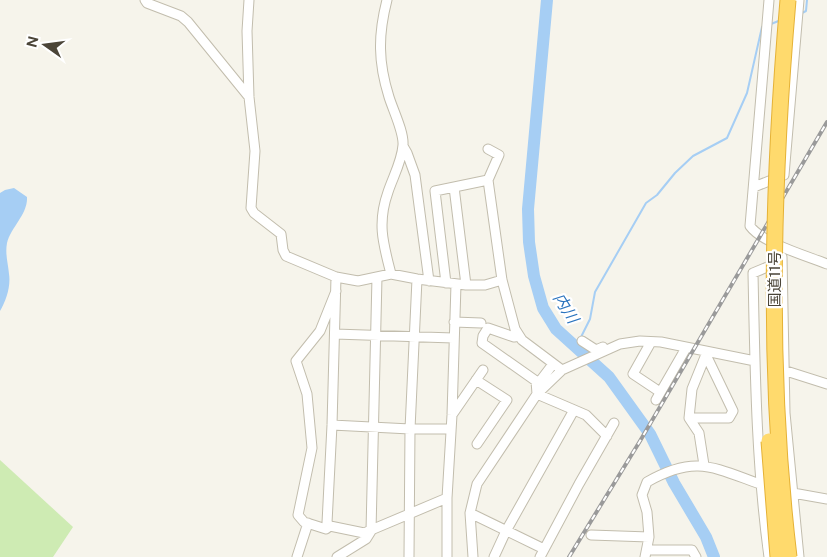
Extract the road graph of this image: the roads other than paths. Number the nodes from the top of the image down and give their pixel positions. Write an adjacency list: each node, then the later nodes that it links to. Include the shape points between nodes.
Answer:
1 (145, 0): 8 (street, via 188,22)
2 (249, 0): 8 (street, via 246,31)
3 (387, 0): 9 (street, via 379,43 387,90)
4 (769, 0): 13 (street)
5 (778, 0): 79 (highway, 国道11号, bridge, via 766,198 764,321 771,486)
6 (788, 0): 80 (highway, 国道11号, bridge, via 777,167 774,286 778,427)
7 (799, 0): 13 (street, via 784,175)
8 (248, 97): 18 (street, via 255,151 251,208 281,234 286,256)
9 (403, 146): 17 (street, via 381,216 382,238); 22 (street, via 415,175)
10 (488, 149): 11 (street, via 499,155)
11 (488, 180): 12 (street); 21 (street)
12 (454, 187): 23 (street, via 435,191); 24 (street)
13 (754, 187): 14 (street, via 750,226 754,232)
14 (782, 246): 15 (street); 16 (street)
15 (782, 261): 38 (street, via 753,273); 42 (street)
16 (827, 264)
17 (392, 274): 19 (street); 20 (street)
18 (336, 277): 19 (street, via 358,281); 25 (street)
19 (377, 277): 29 (street)
20 (417, 279): 22 (street); 31 (street)
21 (502, 280): 24 (street, via 485,285); 30 (street)
22 (429, 281): 23 (street)
23 (451, 283): 24 (street); 26 (street)
24 (466, 285)
25 (336, 291): 28 (street); 63 (street, via 320,330 296,361 307,394 312,448 298,515)
26 (454, 322): 27 (street); 32 (street)
27 (481, 323)
28 (335, 334): 29 (street); 50 (street)
29 (375, 336): 31 (street); 51 (street)
30 (519, 336): 39 (street); 45 (street, via 488,328 482,343 536,381)
31 (414, 337): 32 (street); 52 (street)
32 (453, 338): 47 (street)
33 (582, 341): 34 (street, via 596,350 626,336)
34 (640, 341): 35 (street); 41 (street, via 620,344)
35 (651, 342): 36 (street); 36 (street, via 632,374 658,396)
36 (686, 348): 37 (street)
37 (707, 354): 38 (street); 48 (street, via 692,388); 48 (street, via 733,411 729,418)
38 (755, 361): 57 (street)
39 (553, 364): 41 (street); 45 (street)
40 (483, 370): 43 (street)
41 (562, 370): 45 (street)
42 (783, 370): 44 (street); 58 (street)
43 (476, 380): 47 (street); 55 (street, via 507,400)
44 (827, 384)
45 (537, 390): 46 (street); 61 (street, via 477,484)
46 (574, 410): 54 (street, via 586,415); 66 (street)
47 (452, 415): 53 (street)
48 (690, 418): 56 (street, via 699,433)
49 (614, 424): 54 (street)
50 (332, 425): 51 (street); 64 (street, via 327,523)
51 (372, 427): 52 (street); 65 (street)
52 (410, 429): 53 (street); 62 (street)
53 (451, 429): 59 (street)
54 (606, 436): 69 (street)
55 (477, 444)
56 (704, 465): 57 (street); 68 (street, via 677,468 647,482 642,494)
57 (760, 484): 78 (street)
58 (793, 493): 60 (street); 81 (street)
59 (447, 498): 62 (street); 74 (street)
60 (827, 498)
61 (470, 512): 66 (street); 75 (street)
62 (408, 516): 65 (street); 73 (street)
63 (308, 523): 64 (street, via 326,529); 71 (street)
64 (330, 526): 65 (street, via 364,533)
65 (371, 531): 72 (street, via 366,539)
66 (506, 531): 69 (street); 76 (street)
67 (591, 535): 68 (street)
68 (649, 536): 70 (street)
69 (542, 553)
70 (646, 554): 77 (street, via 692,550)
71 (297, 557)
72 (337, 557)
73 (409, 557)
74 (446, 557)
75 (473, 557)
76 (494, 557)
77 (696, 557)
78 (769, 557)
79 (778, 557)
80 (789, 557)
81 (799, 557)

